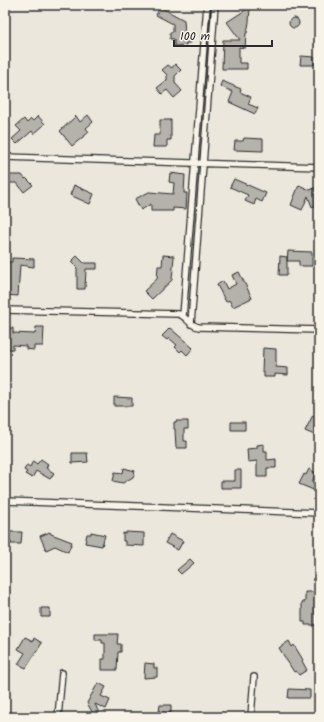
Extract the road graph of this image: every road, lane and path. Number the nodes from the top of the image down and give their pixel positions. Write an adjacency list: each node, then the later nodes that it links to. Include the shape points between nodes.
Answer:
1 (207, 5): 4 (street)
2 (215, 5): 5 (street)
3 (5, 158): 4 (street)
4 (195, 162): 5 (street); 8 (street)
5 (203, 163): 6 (street); 9 (street)
6 (319, 167)
7 (5, 310): 8 (street)
8 (183, 316): 9 (street)
9 (191, 324): 10 (street, via 199,327)
10 (319, 330)
11 (5, 501): 12 (street)
12 (319, 513)
13 (62, 673): 15 (street)
14 (254, 677): 16 (street)
15 (58, 717)
16 (251, 717)

